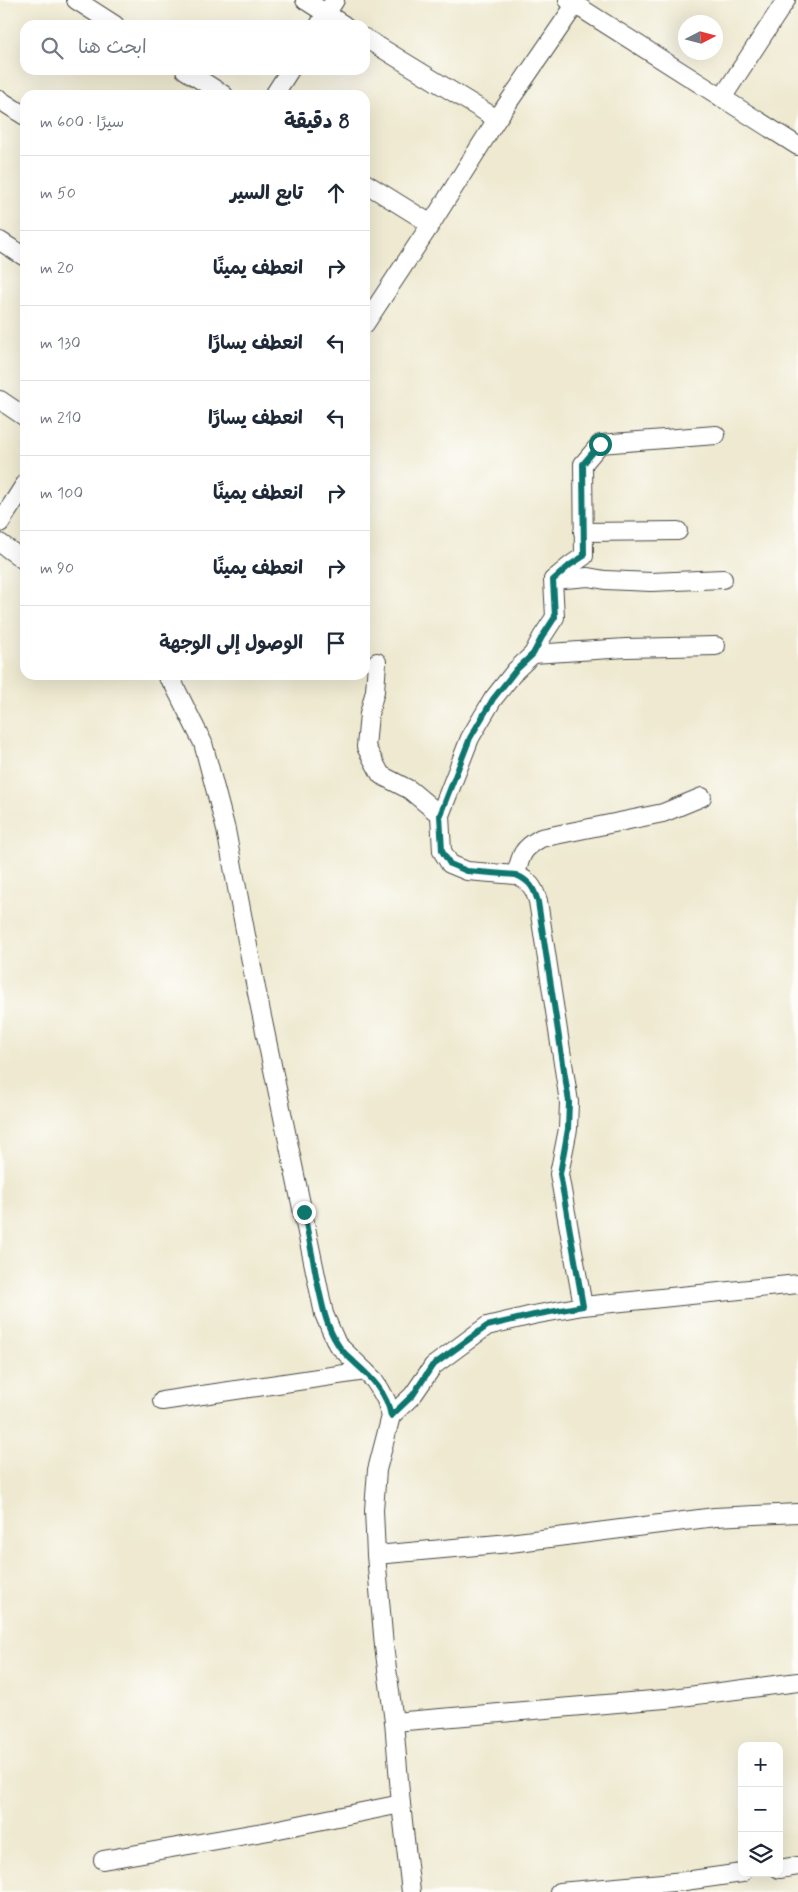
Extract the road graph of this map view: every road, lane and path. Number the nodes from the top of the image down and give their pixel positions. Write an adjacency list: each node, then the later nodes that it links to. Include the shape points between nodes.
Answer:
1 (76, 0): 6 (street)
2 (305, 0): 5 (street)
3 (571, 2): 13 (street); 16 (street)
4 (788, 3): 13 (street)
5 (326, 13): 7 (street)
6 (107, 20)
7 (336, 20)
8 (370, 41): 16 (street)
9 (193, 75): 11 (street)
10 (287, 75): 12 (street)
11 (216, 90)
12 (277, 90)
13 (722, 98): 17 (street)
14 (0, 100): 15 (street)
15 (20, 113)
16 (497, 119): 19 (street)
17 (798, 146)
18 (370, 186): 19 (street)
19 (431, 224): 22 (street)
20 (0, 241): 21 (street)
21 (20, 254)
22 (370, 316)
23 (0, 400): 24 (street)
24 (20, 414)
25 (716, 435): 29 (street, via 600,444 583,464)
26 (20, 492): 27 (street)
27 (0, 523)
28 (678, 531): 29 (street)
29 (583, 532): 33 (street, via 584,556)
30 (0, 542): 31 (street)
31 (20, 557)
32 (723, 579): 33 (street, via 651,582 588,577)
33 (553, 580): 35 (street, via 555,617)
34 (716, 646): 35 (street)
35 (533, 654): 39 (street, via 493,699 470,738)
36 (377, 662): 39 (street, via 366,747 381,775 410,790)
37 (170, 680): 43 (street, via 203,743 226,830 324,1314 337,1344)
38 (702, 797): 40 (street, via 663,813 541,838 522,853)
39 (440, 815): 40 (street, via 442,851 450,864 467,871)
40 (516, 875): 42 (street, via 534,887 538,902 569,1102 560,1174)
41 (798, 1284): 42 (street)
42 (583, 1306): 45 (street, via 487,1326 432,1366 413,1395)
43 (365, 1371): 44 (street); 45 (street, via 386,1400)
44 (162, 1401)
45 (391, 1416): 47 (street, via 375,1484)
46 (798, 1513): 47 (street, via 715,1517 510,1543)
47 (376, 1555): 49 (street)
48 (798, 1682): 49 (street, via 665,1699)
49 (394, 1722): 50 (street)
50 (401, 1804): 51 (street); 55 (street)
51 (103, 1860)
52 (798, 1866): 53 (street)
53 (783, 1868)
54 (738, 1874): 56 (street)
55 (411, 1892)
56 (560, 1892)

